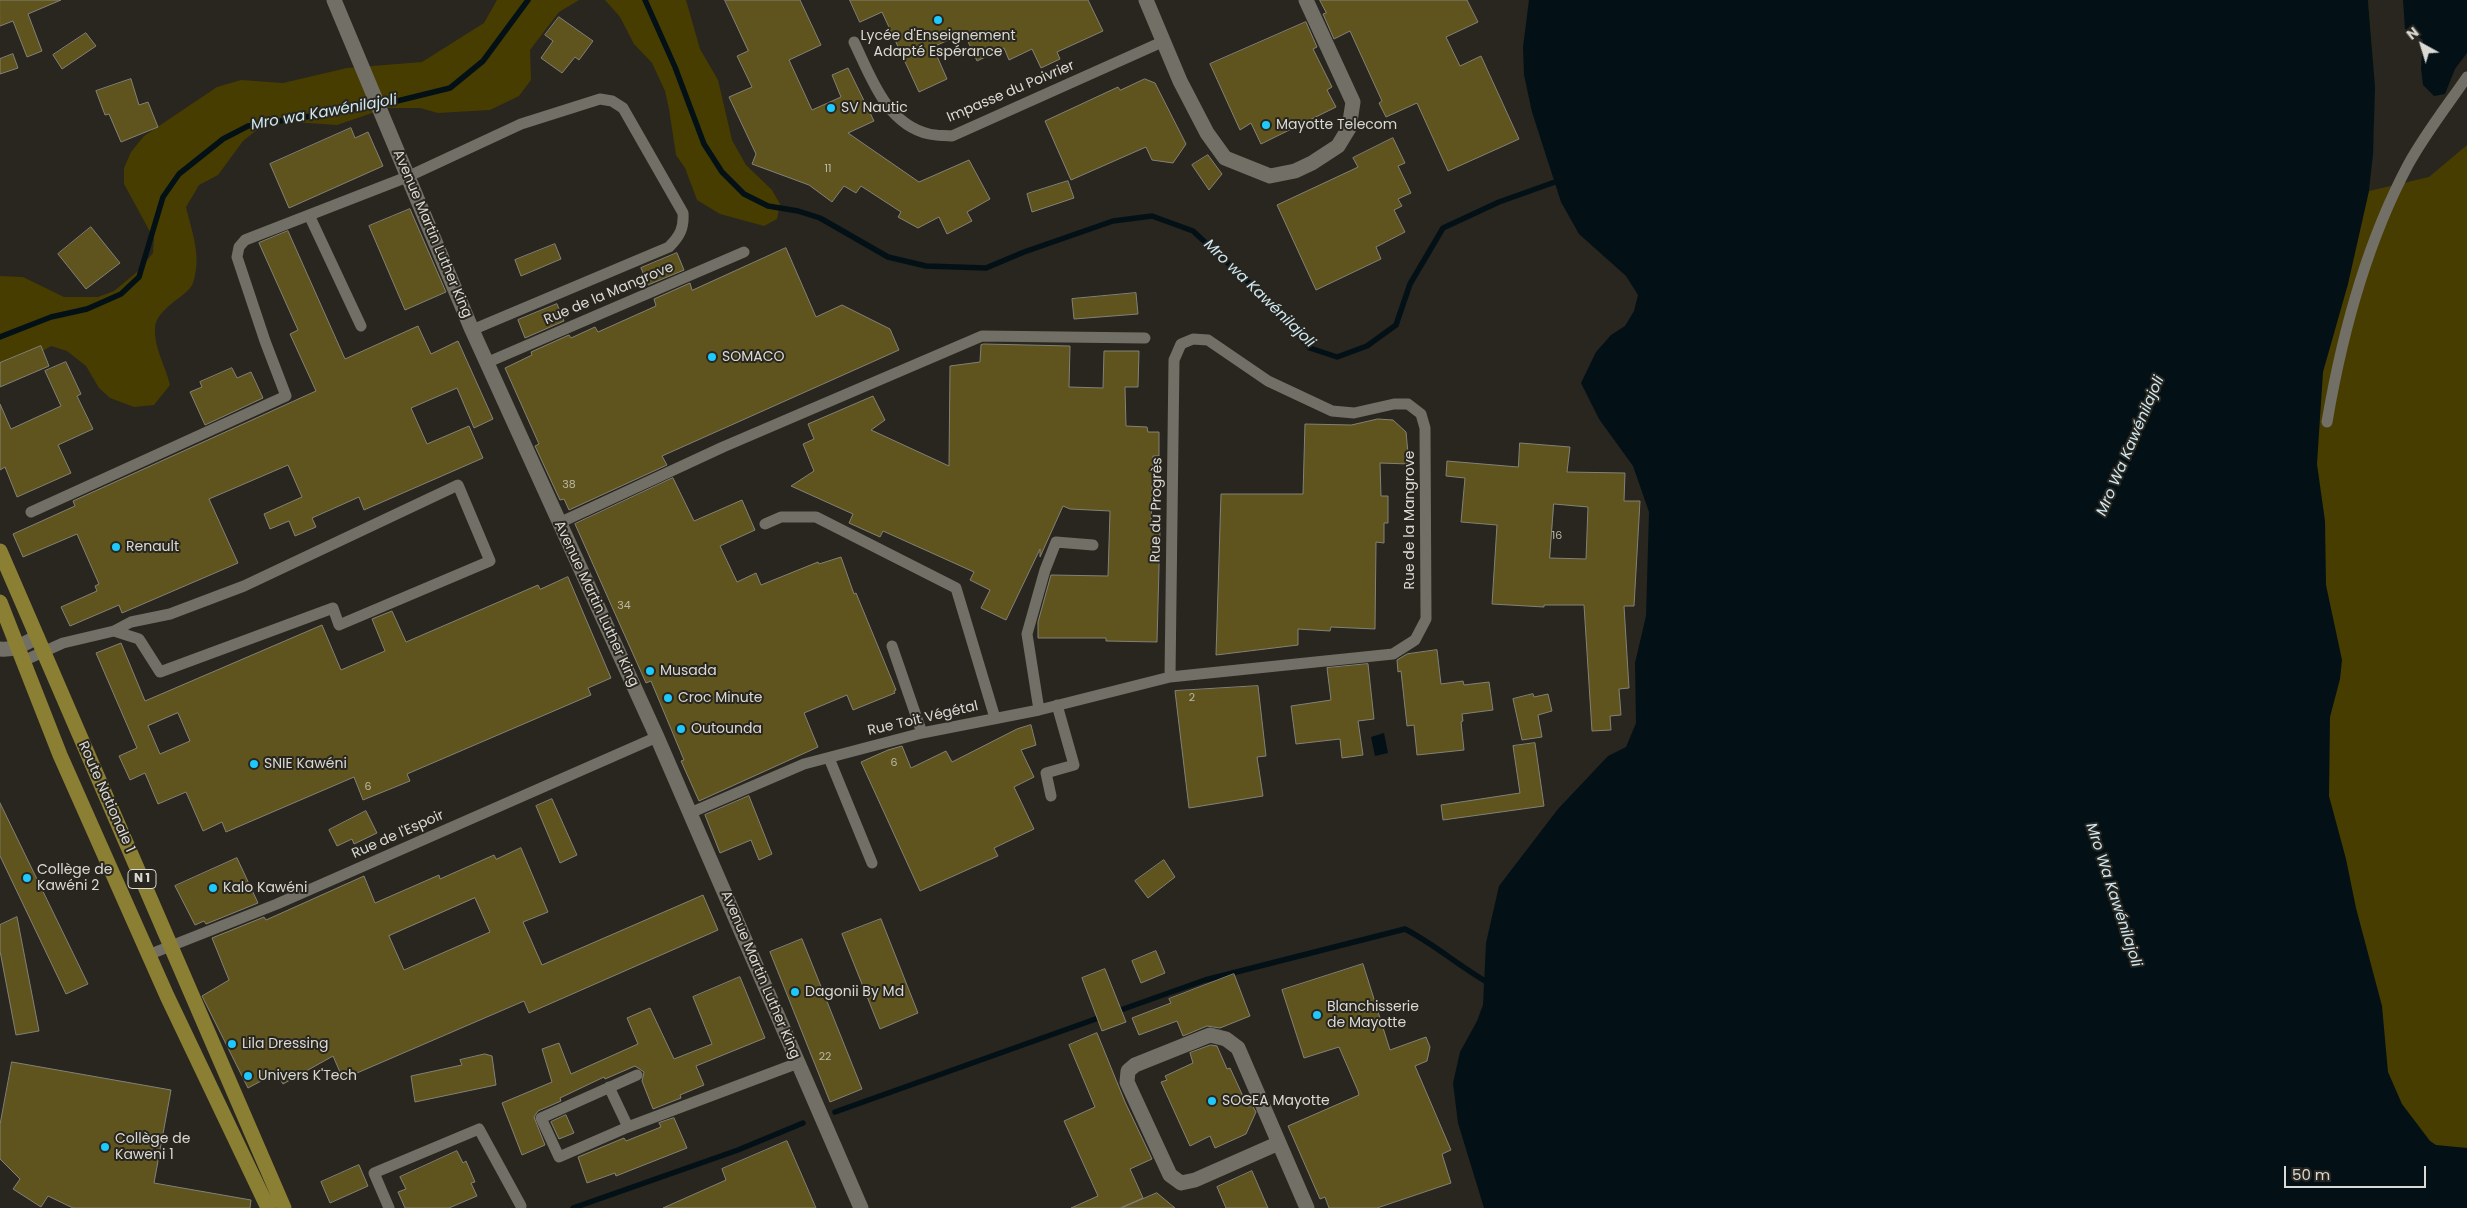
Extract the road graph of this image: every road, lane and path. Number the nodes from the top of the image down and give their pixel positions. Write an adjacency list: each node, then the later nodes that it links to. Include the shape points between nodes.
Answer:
1 (334, 0): 7 (street, Avenue Martin Luther King)
2 (1146, 0): 5 (street)
3 (1306, 0): 5 (street, via 1353,102 1349,128 1338,146 1296,171 1270,176 1225,158 1207,133)
4 (854, 42): 5 (lane, Impasse du Poivrier, via 878,92 891,110 908,125 929,134 952,136)
5 (1162, 42)
6 (2467, 77): 15 (lane, via 2408,165 2374,241 2351,311)
7 (407, 177): 8 (lane); 11 (street, Avenue Martin Luther King); 11 (lane, via 521,124 600,99 612,101 622,108 682,212 683,228 670,247)
8 (309, 215): 10 (lane); 16 (lane, via 245,240 238,247 237,257 286,396)
9 (744, 252): 14 (lane, Rue de la Mangrove)
10 (361, 326)
11 (472, 330): 14 (street, Avenue Martin Luther King)
12 (1145, 338): 17 (lane, via 982,336 723,447)
13 (1181, 344): 29 (lane, Rue du Progrès, via 1174,360); 29 (lane, Rue de la Mangrove, via 1193,339 1208,340 1268,381 1332,411 1354,413 1408,404 1421,414 1425,428 1426,619 1415,640 1393,654)
14 (486, 362): 17 (street, Avenue Martin Luther King)
15 (2327, 422)
16 (31, 512)
17 (559, 523): 34 (street, Avenue Martin Luther King)
18 (765, 524): 32 (lane, via 781,517 816,517 956,588)
19 (1092, 545): 31 (lane, via 1056,542 1045,570 1027,634)
20 (0, 550): 21 (main road, Route Nationale 1 / N 1)
21 (19, 594): 22 (street); 24 (main road, Route Nationale 1 / N 1)
22 (0, 603): 28 (main road, Route Nationale 1 / N 1)
23 (114, 631): 23 (lane, via 139,639 160,672 333,608 339,625 490,561 458,485 244,586 170,614 132,622); 27 (lane, via 62,643)
24 (37, 637): 27 (main road, Route Nationale 1 / N 1); 28 (street)
25 (892, 646): 33 (lane)
26 (0, 649): 28 (street)
27 (44, 652): 28 (lane); 39 (main road, Route Nationale 1 / N 1)
28 (21, 653): 40 (main road, Route Nationale 1 / N 1, via 60,755)
29 (1170, 677): 30 (lane, Rue Toit Végétal)
30 (1057, 705): 31 (lane, Rue Toit Végétal); 36 (lane, via 1074,765 1046,773)
31 (1039, 710): 32 (lane, Rue Toit Végétal)
32 (995, 718): 33 (lane, Rue Toit Végétal)
33 (922, 733): 35 (lane, Rue Toit Végétal)
34 (657, 737): 37 (street, Avenue Martin Luther King); 39 (lane, Rue de l'Espoir, via 292,898)
35 (829, 758): 37 (lane, Rue Toit Végétal, via 804,764); 38 (lane)
36 (1050, 796)
37 (690, 813): 41 (street, Avenue Martin Luther King)
38 (872, 863)
39 (171, 946): 40 (lane, Rue de l'Espoir); 48 (main road, Route Nationale 1 / N 1)
40 (148, 956): 47 (main road, Route Nationale 1 / N 1)
41 (798, 1063): 44 (lane); 50 (street, Avenue Martin Luther King)
42 (637, 1075): 43 (lane)
43 (609, 1087): 44 (lane); 44 (lane, via 541,1118 559,1157)
44 (628, 1127)
45 (1279, 1143): 45 (street, via 1195,1180 1181,1183 1170,1175 1127,1082 1128,1071 1135,1065 1210,1035 1226,1039 1238,1048); 51 (street)
46 (521, 1206): 49 (lane, via 479,1129 374,1173)
47 (268, 1208)
48 (284, 1208)
49 (389, 1208)
50 (861, 1208)
51 (1307, 1208)

